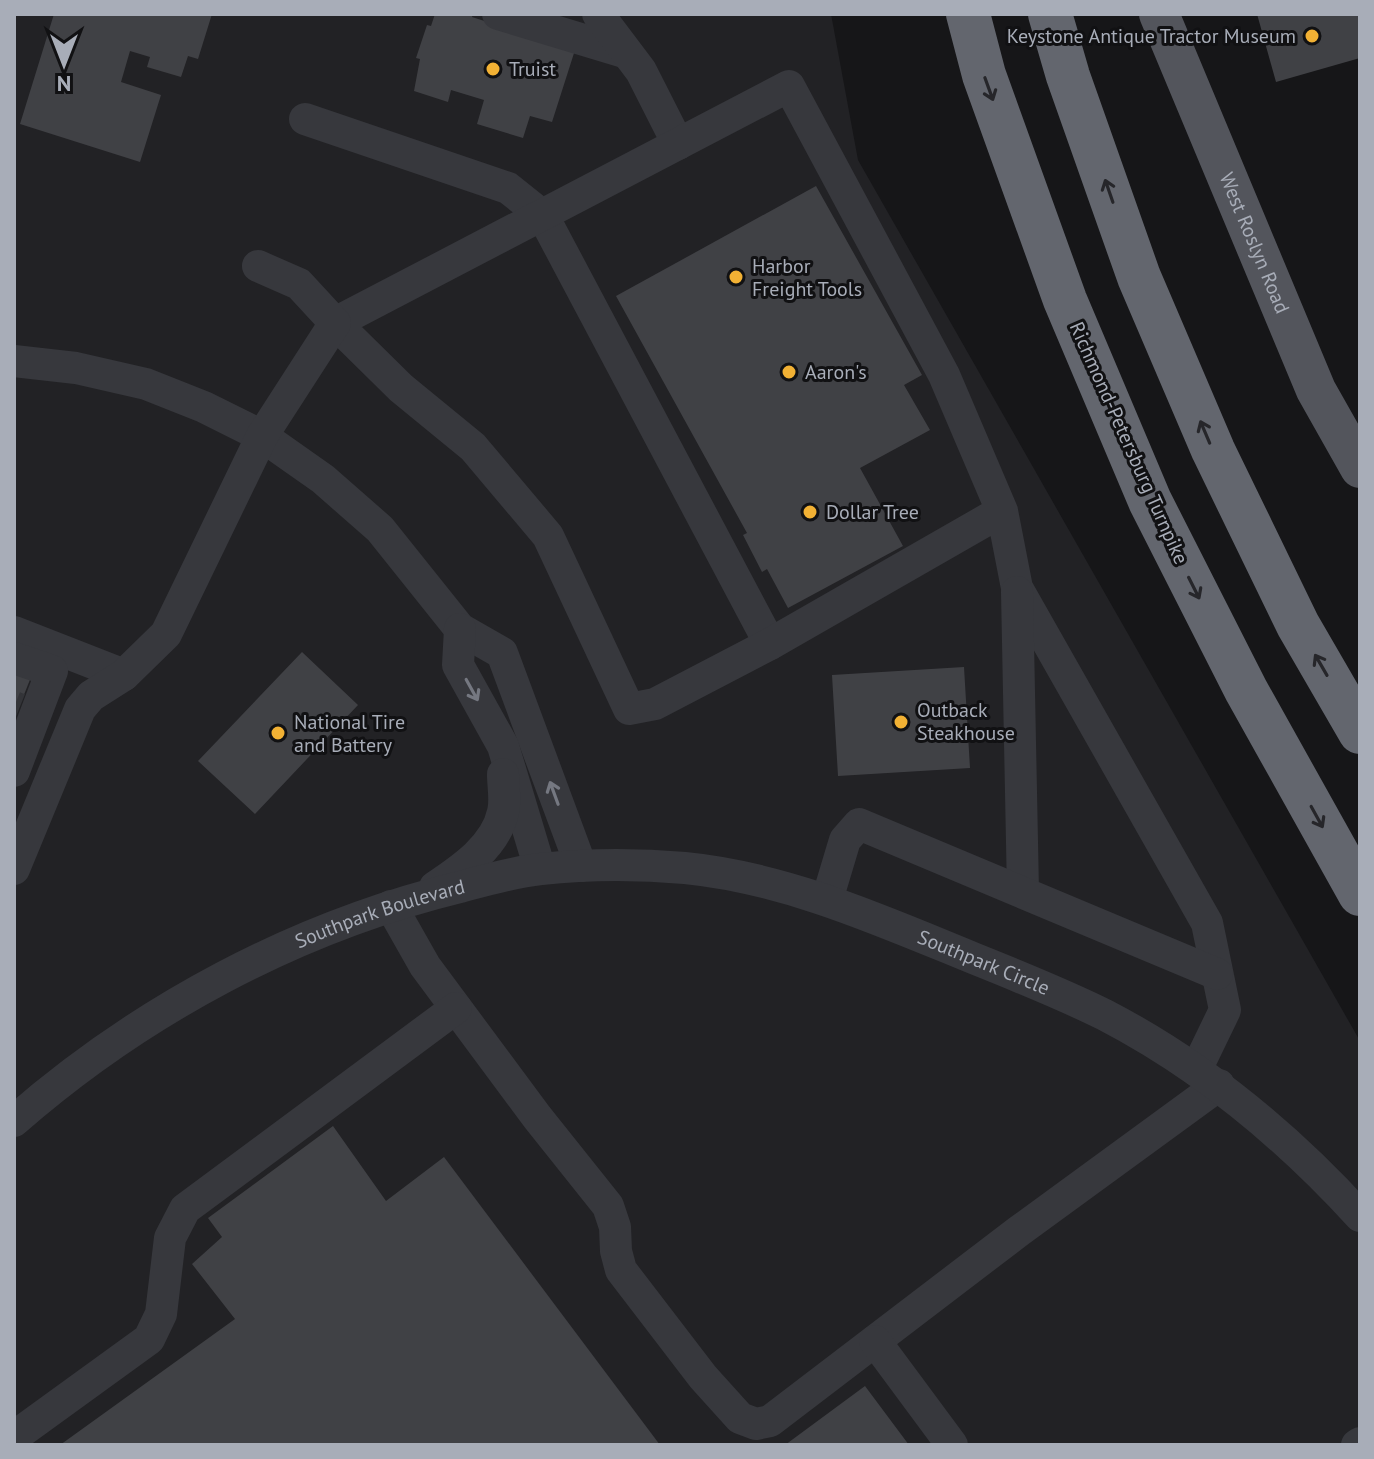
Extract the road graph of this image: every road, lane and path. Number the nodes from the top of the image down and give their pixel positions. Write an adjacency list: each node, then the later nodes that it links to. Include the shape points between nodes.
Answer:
1 (498, 14): 7 (street)
2 (537, 14): 7 (street)
3 (573, 14): 7 (street)
4 (968, 14): 31 (highway, Richmond-Petersburg Turnpike, one-way to 31, via 984,75 1065,300 1150,501 1246,690)
5 (1050, 14): 23 (highway, one-way to 5, via 1298,625 1213,450 1139,277)
6 (1159, 14): 15 (main road, West Roslyn Road, via 1316,390)
7 (607, 28): 9 (street, via 641,71)
8 (305, 119): 10 (street, via 508,188)
9 (678, 144): 10 (street); 16 (street, via 789,86 944,375)
10 (543, 216): 12 (street); 20 (street)
11 (258, 266): 12 (street, via 299,284)
12 (335, 323): 14 (street); 20 (street, via 401,388 473,447 548,536 629,709 655,704)
13 (14, 361): 14 (street, via 146,384)
14 (262, 436): 18 (street, via 380,529); 22 (street, via 166,634)
15 (1360, 468)
16 (1002, 511): 17 (street); 20 (street)
17 (1017, 588): 30 (street); 35 (street, via 1207,923)
18 (460, 629): 24 (street, one-way to 24, via 458,665); 27 (street, one-way to 18, via 502,653)
19 (14, 632): 22 (street)
20 (770, 644)
21 (14, 658): 25 (street, via 52,671 27,712)
22 (124, 675): 26 (street, via 80,709)
23 (1360, 732)
24 (503, 746): 29 (street); 32 (street, via 503,813 494,832 464,868)
25 (15, 767)
26 (24, 819): 28 (street)
27 (581, 866): 29 (street, Southpark Circle); 33 (street, Southpark Circle, via 686,868)
28 (14, 869)
29 (540, 869): 32 (street, Southpark Boulevard)
30 (1023, 892): 33 (street, via 859,824 845,840); 35 (street)
31 (1360, 894)
32 (423, 896): 34 (street, Southpark Boulevard)
33 (827, 900): 37 (street, Southpark Circle, via 1089,1007)
34 (391, 906): 36 (street); 38 (street, Southpark Boulevard, via 204,987 103,1050)
35 (1217, 974): 37 (street, via 1225,1010)
36 (456, 1008): 40 (street, via 608,1206 621,1270 740,1418 756,1424 770,1421); 41 (street, via 185,1209 170,1238 161,1314 149,1339)
37 (1208, 1078): 39 (street, Southpark Circle, via 1286,1139); 40 (street)
38 (14, 1121)
39 (1360, 1216)
40 (875, 1341): 42 (street)
41 (19, 1436)
42 (952, 1445)

